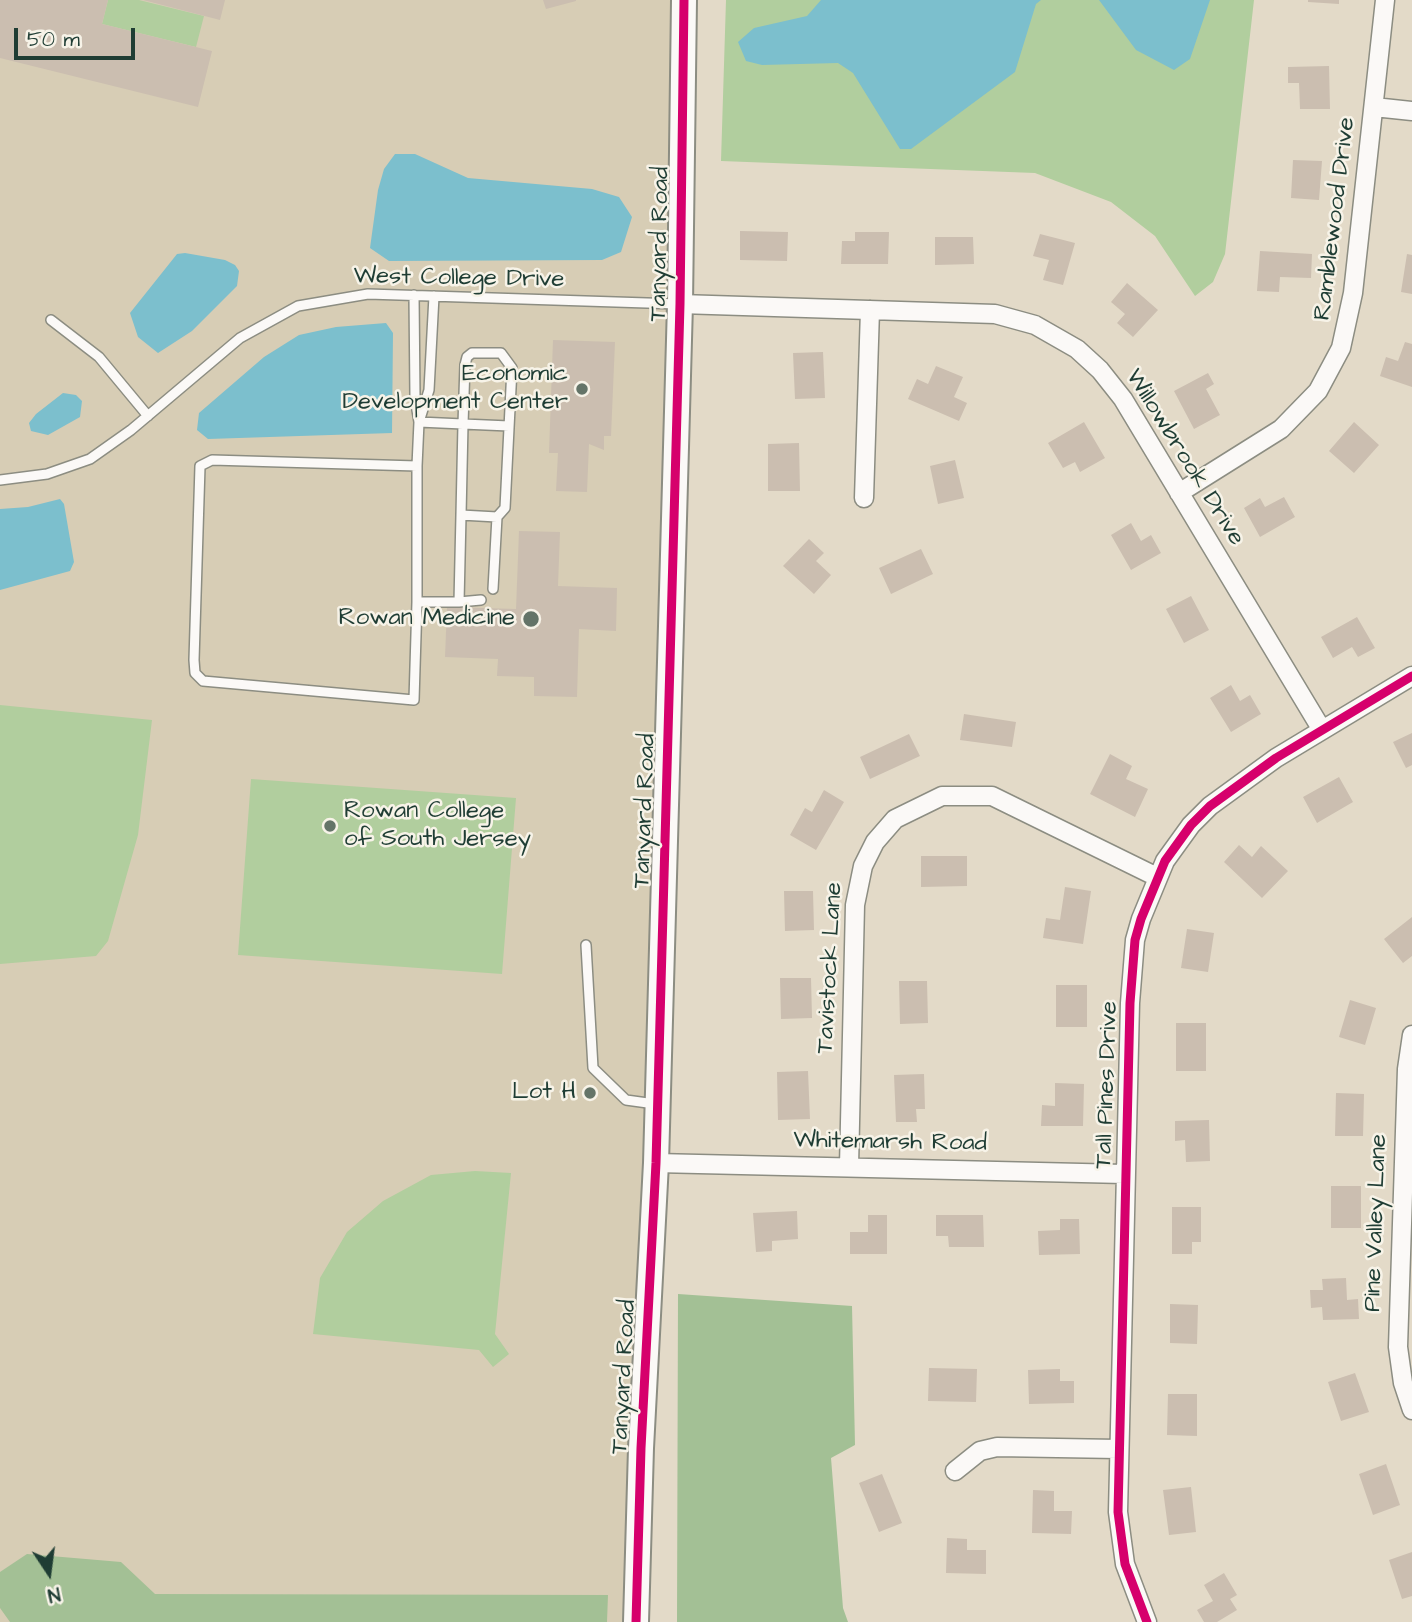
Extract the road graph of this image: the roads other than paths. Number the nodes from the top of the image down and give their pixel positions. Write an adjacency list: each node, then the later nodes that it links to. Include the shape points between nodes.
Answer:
1 (684, 0): 7 (street, Tanyard Road)
2 (1385, 0): 3 (street, Ramblewood Drive)
3 (1374, 107): 4 (street); 16 (street, Ramblewood Drive, via 1352,304 1337,358 1318,391 1281,429)
4 (1412, 111)
5 (414, 295): 6 (lane, West College Drive); 10 (lane, West College Drive, via 344,296 279,314 230,346); 11 (lane)
6 (433, 296): 7 (lane, West College Drive); 11 (lane, via 429,390)
7 (680, 304): 8 (street, Willowbrook Drive); 29 (street, Tanyard Road)
8 (870, 310): 16 (street, Willowbrook Drive, via 995,314 1022,320 1061,339 1088,358 1111,383); 17 (street)
9 (51, 320): 10 (lane, via 99,357)
10 (148, 416): 15 (lane, West College Drive, via 112,445 68,469)
11 (419, 422): 12 (lane); 14 (lane)
12 (463, 424): 13 (lane); 13 (lane, via 467,356 501,353 512,368); 18 (lane)
13 (509, 426): 19 (lane, via 505,508)
14 (417, 466): 22 (lane); 22 (lane, via 212,460 200,466 195,673 203,681 414,700)
15 (0, 480)
16 (1179, 493): 25 (street, Willowbrook Drive)
17 (864, 498)
18 (461, 515): 19 (lane); 23 (lane)
19 (497, 517): 20 (lane)
20 (493, 589)
21 (481, 600): 23 (lane)
22 (417, 602): 23 (lane)
23 (458, 603)
24 (1412, 676): 25 (street, Tall Pines Drive)
25 (1322, 730): 26 (street, Tall Pines Drive, via 1210,806 1176,844)
26 (1157, 877): 31 (street, Tavistock Lane, via 992,796 942,796 889,824 863,866 855,905); 32 (street, Tall Pines Drive, via 1140,919 1133,962)
27 (586, 945): 29 (lane, via 593,1068 626,1100)
28 (1412, 1035): 33 (street, Pine Valley Lane, via 1398,1347)
29 (657, 1104): 30 (street, Tanyard Road)
30 (656, 1163): 31 (street, Whitemarsh Road); 36 (street, Tanyard Road)
31 (849, 1166): 32 (street, Whitemarsh Road)
32 (1124, 1174): 34 (street, Tall Pines Drive)
33 (1412, 1410)
34 (1118, 1449): 35 (street, via 997,1447 980,1451); 37 (street, Tall Pines Drive, via 1118,1512 1125,1564)
35 (955, 1471)
36 (636, 1622)
37 (1147, 1622)

